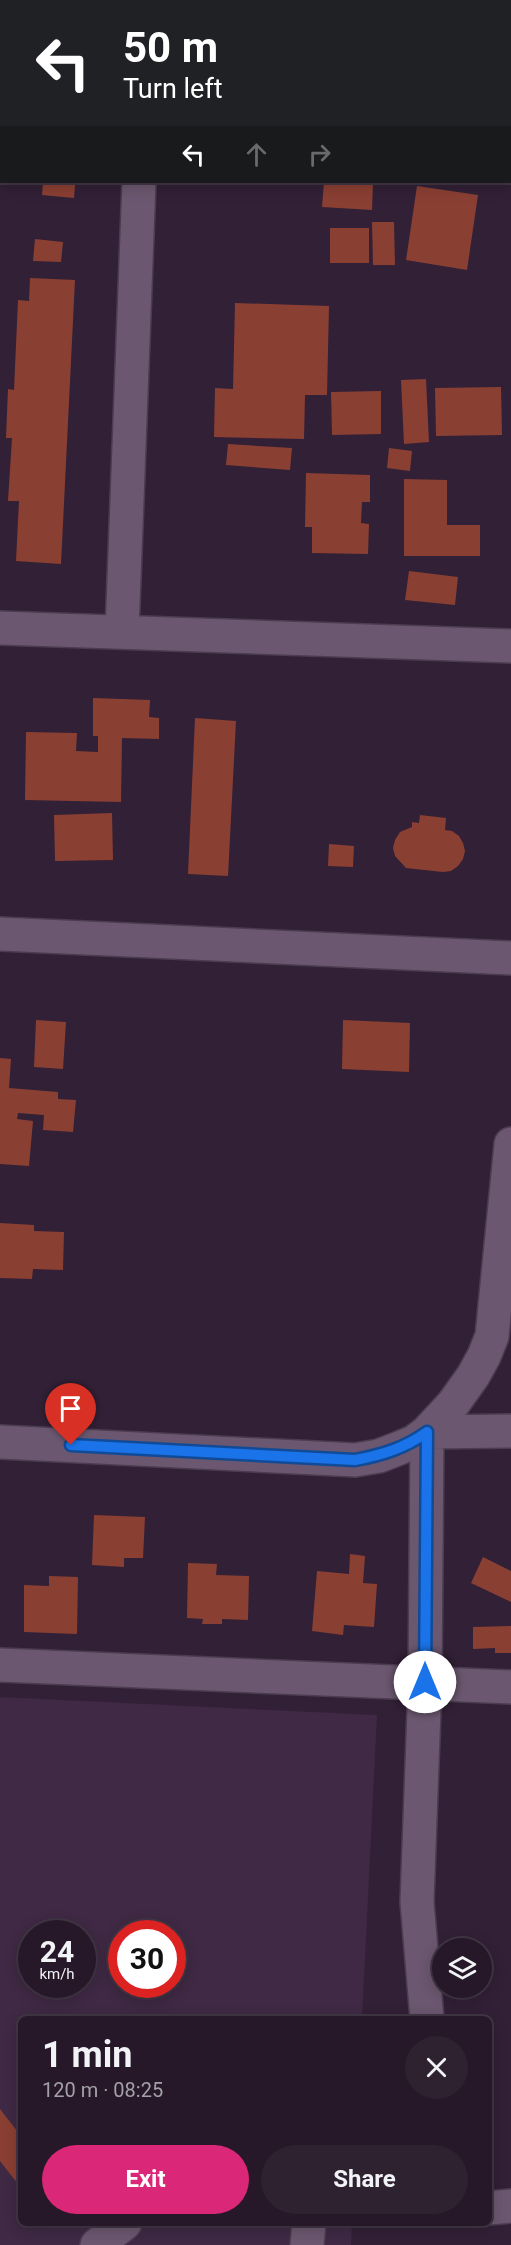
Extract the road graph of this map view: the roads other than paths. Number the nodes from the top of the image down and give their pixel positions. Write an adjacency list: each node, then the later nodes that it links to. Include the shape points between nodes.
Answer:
1 (139, 183): 3 (street)
2 (0, 628): 3 (street)
3 (122, 632): 4 (street)
4 (511, 646)
5 (0, 934): 6 (street)
6 (511, 958)
7 (511, 1144): 9 (street, via 492,1336 473,1376)
8 (511, 1431): 9 (street)
9 (427, 1432): 10 (street, via 414,1442 379,1456 355,1460); 12 (street)
10 (0, 1442)
11 (0, 1665): 12 (street)
12 (425, 1682): 13 (street); 14 (street, via 417,1902)
13 (511, 1687)
14 (427, 2016)
15 (511, 2206): 16 (street)
16 (492, 2208)
17 (120, 2226): 19 (street)
18 (309, 2226): 20 (street)
19 (97, 2245)
20 (308, 2245)

